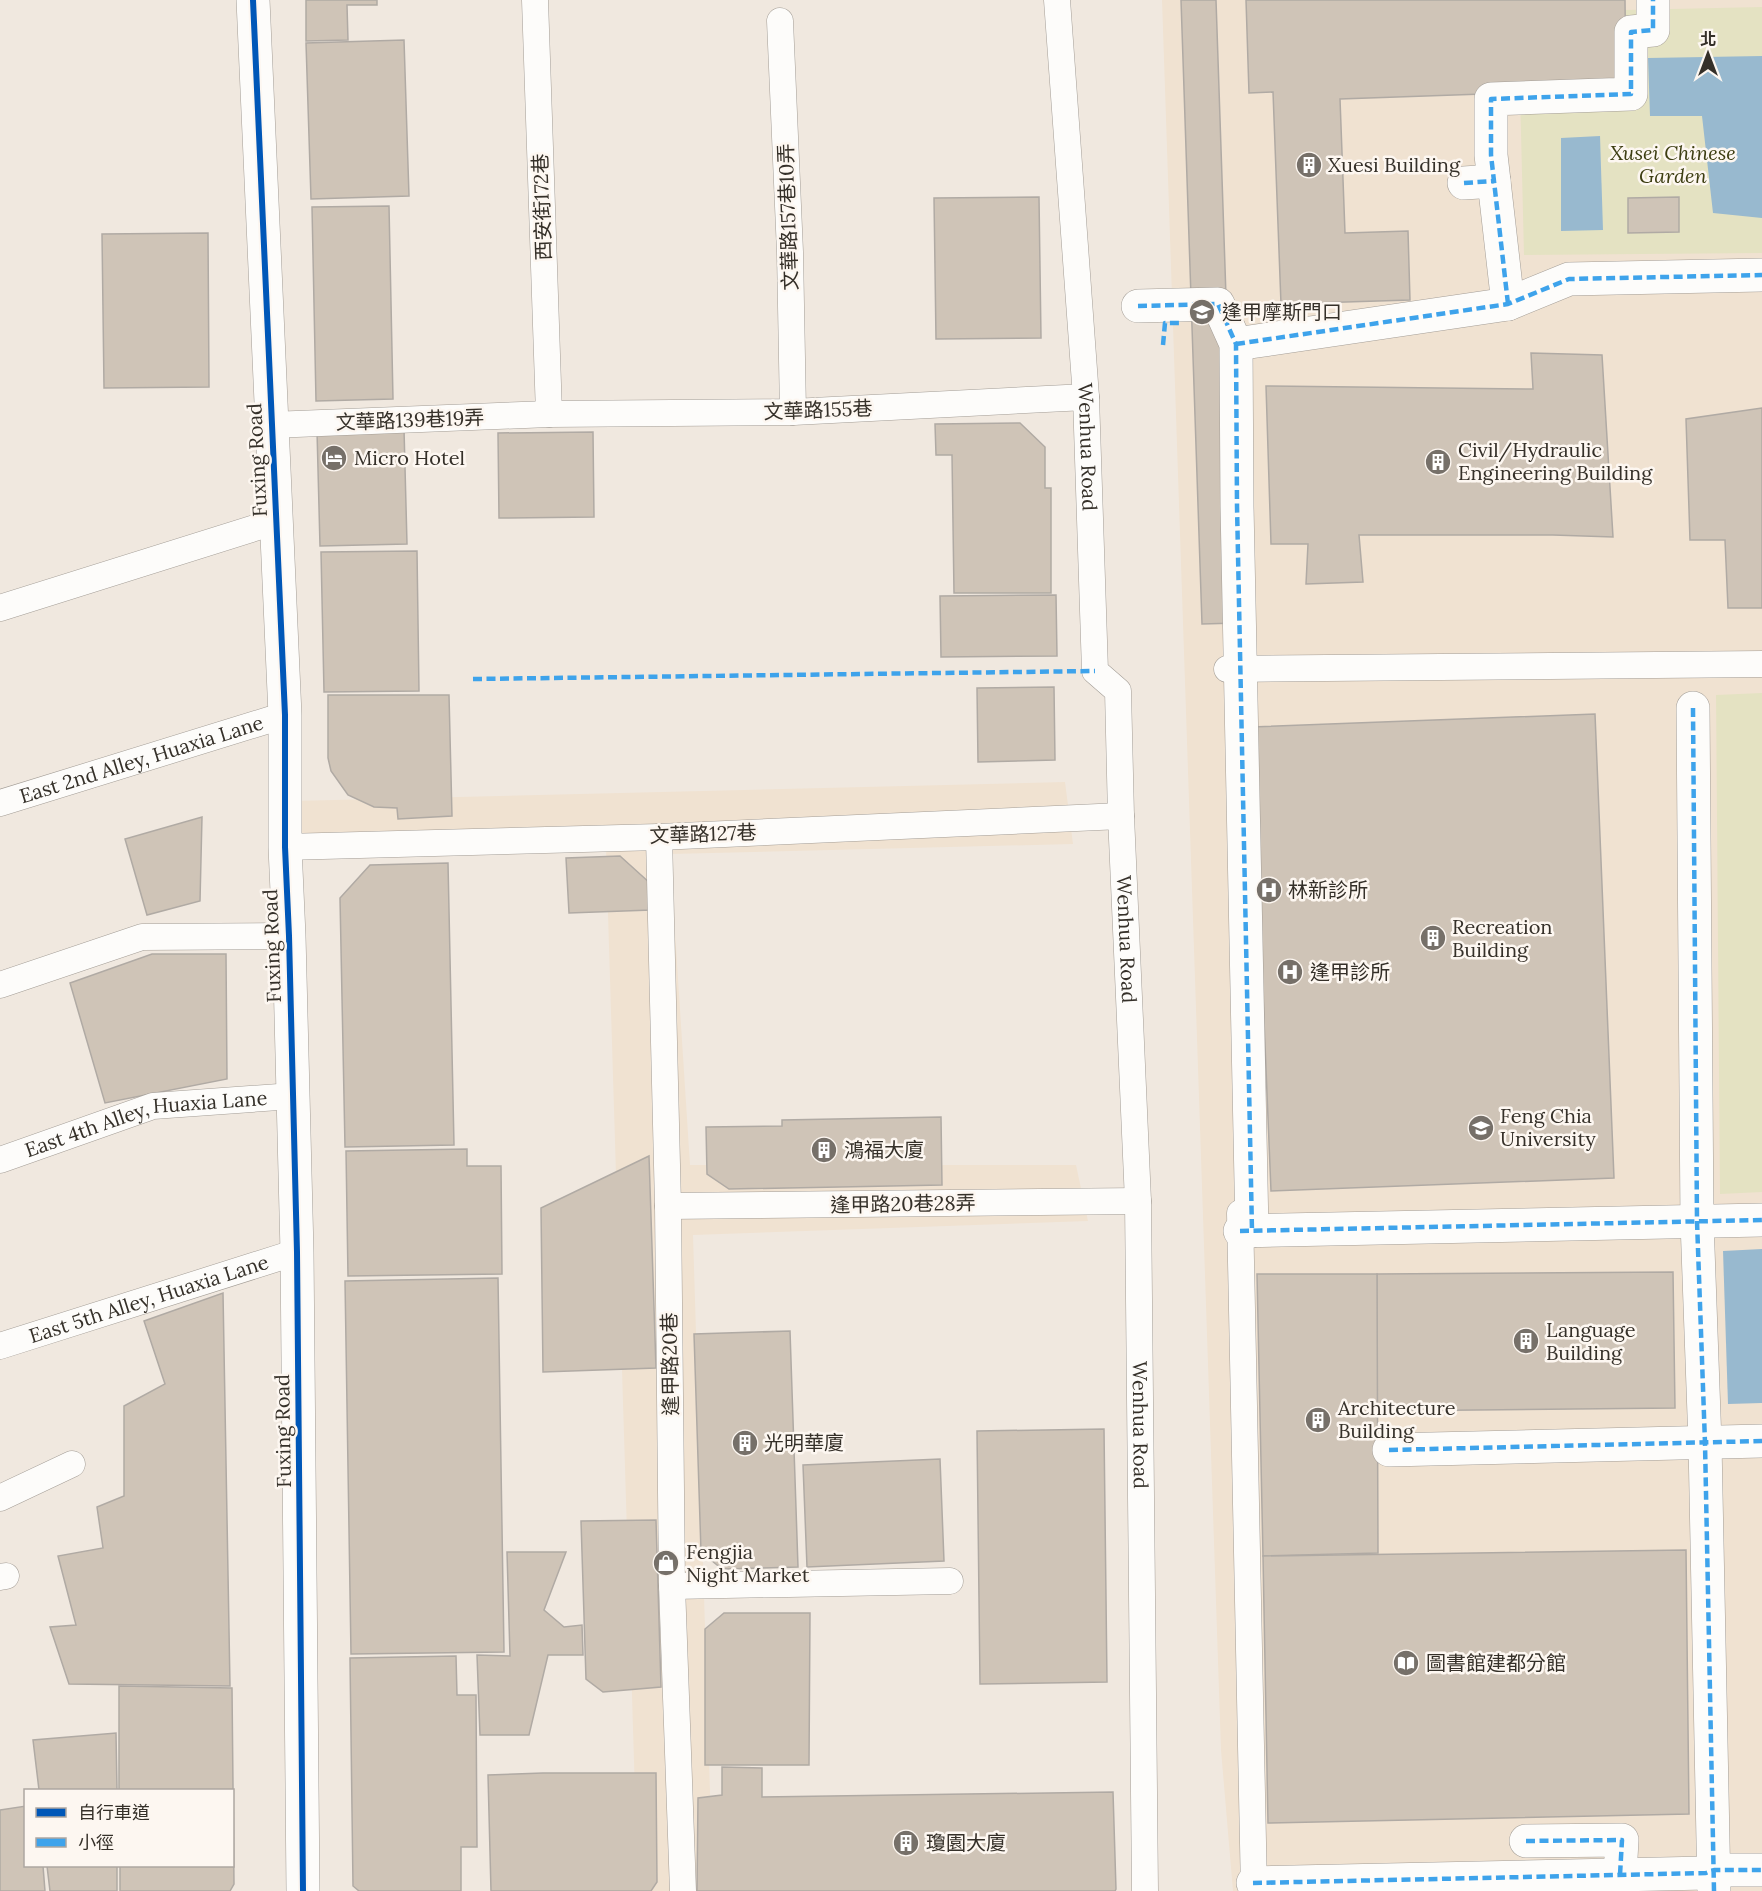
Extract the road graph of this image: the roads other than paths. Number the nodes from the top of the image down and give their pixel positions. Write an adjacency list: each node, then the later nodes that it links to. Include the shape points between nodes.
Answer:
1 (253, 0): 13 (street, Fuxing Road)
2 (535, 0): 12 (lane, 西安街172巷)
3 (1057, 0): 10 (lane, Wenhua Road)
4 (1653, 0): 7 (street, via 1653,30 1631,32 1631,94 1491,99 1491,155 1479,182)
5 (780, 21): 11 (lane, 文華路157巷10弄)
6 (1762, 275): 7 (street, via 1569,279)
7 (1508, 304): 9 (street)
8 (1138, 306): 9 (street, via 1218,304)
9 (1236, 344): 17 (street)
10 (1086, 398): 11 (lane, 文華路155巷); 21 (lane, Wenhua Road, via 1095,671 1118,691)
11 (794, 412): 12 (lane, 文華路155巷)
12 (549, 414): 13 (lane, 文華路139巷19弄)
13 (272, 425): 14 (street, Fuxing Road)
14 (277, 521): 15 (lane); 19 (street, Fuxing Road)
15 (0, 608)
16 (1762, 664): 17 (lane)
17 (1232, 665): 32 (street)
18 (1693, 708): 31 (street)
19 (285, 715): 20 (lane, East 2nd Alley, Huaxia Lane); 23 (street, Fuxing Road)
20 (0, 803)
21 (1121, 816): 22 (lane, 文華路127巷); 28 (lane, Wenhua Road)
22 (659, 837): 23 (lane, 文華路127巷); 29 (lane, 逢甲路20巷)
23 (285, 848): 24 (street, Fuxing Road)
24 (289, 936): 25 (lane, via 142,937); 26 (street, Fuxing Road)
25 (0, 986)
26 (293, 1096): 27 (lane, East 4th Alley, Huaxia Lane, via 153,1107); 33 (street, Fuxing Road)
27 (0, 1160)
28 (1138, 1201): 29 (lane, 逢甲路20巷28弄); 49 (lane, Wenhua Road)
29 (668, 1206): 41 (lane, 逢甲路20巷)
30 (1762, 1220): 31 (street)
31 (1697, 1221): 32 (street); 36 (street)
32 (1246, 1231): 46 (lane)
33 (297, 1252): 34 (lane, East 5th Alley, Huaxia Lane); 47 (street, Fuxing Road)
34 (0, 1346)
35 (1762, 1441): 36 (street)
36 (1705, 1443): 37 (street); 45 (street)
37 (1389, 1450)
38 (72, 1464): 39 (lane)
39 (0, 1498)
40 (950, 1581): 41 (lane)
41 (672, 1586): 48 (lane, 逢甲路20巷)
42 (1526, 1841): 44 (street, via 1622,1840)
43 (1762, 1870): 45 (street)
44 (1620, 1875): 45 (street, via 1706,1873); 46 (street)
45 (1714, 1880)
46 (1254, 1887)
47 (303, 1891)
48 (683, 1891)
49 (1145, 1891)

